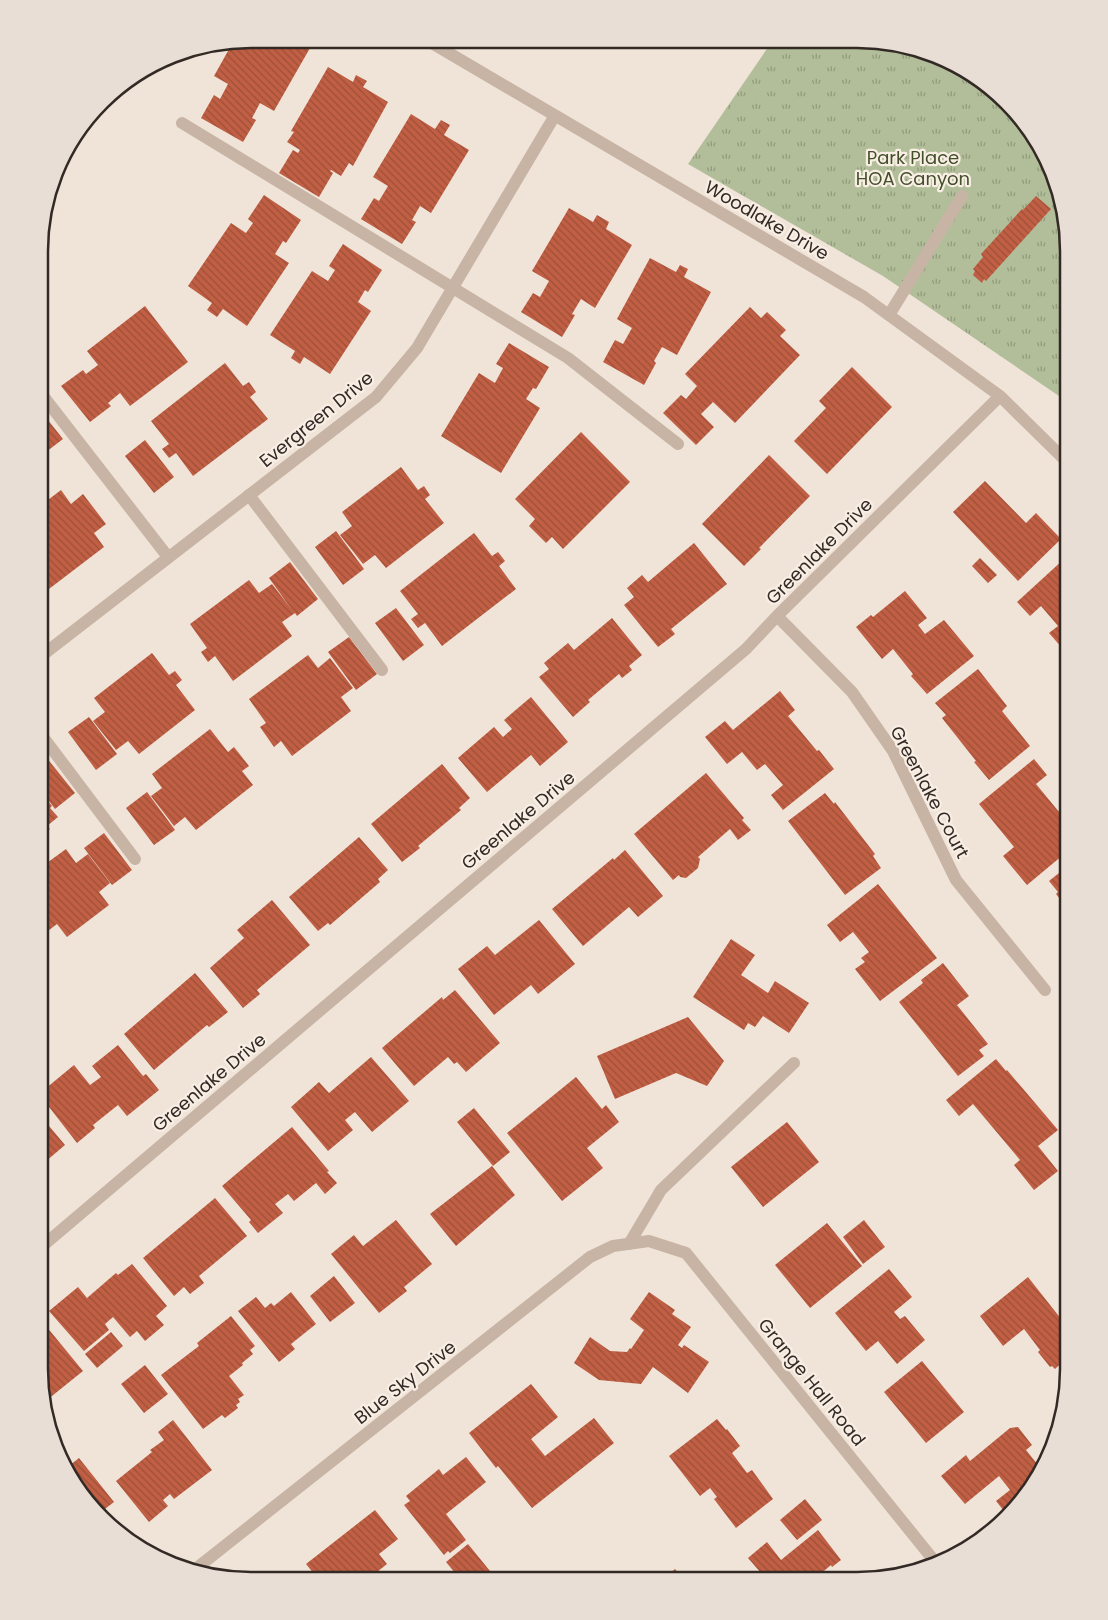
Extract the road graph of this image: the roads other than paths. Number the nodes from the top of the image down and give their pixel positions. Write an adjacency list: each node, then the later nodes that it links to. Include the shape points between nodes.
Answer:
1 (440, 48): 2 (street, Woodlake Drive)
2 (554, 117): 5 (street, Evergreen Drive); 6 (street, Woodlake Drive, via 864,297)
3 (182, 123): 5 (street)
4 (962, 196): 6 (street)
5 (453, 288): 9 (street, via 568,358); 11 (street, Evergreen Drive, via 417,348 376,397)
6 (889, 315): 7 (street, Woodlake Drive)
7 (1000, 396): 10 (street, Woodlake Drive); 13 (street, Greenlake Drive)
8 (48, 402): 12 (street)
9 (678, 444)
10 (1060, 455)
11 (249, 495): 12 (street, Evergreen Drive); 15 (street)
12 (168, 557): 14 (street, Evergreen Drive)
13 (777, 616): 18 (street, Greenlake Court, via 852,692 893,752 956,880); 20 (street, Greenlake Drive, via 746,649)
14 (48, 651)
15 (382, 670)
16 (48, 744): 17 (street)
17 (135, 859)
18 (1045, 990)
19 (794, 1063): 22 (street, via 661,1190)
20 (48, 1241)
21 (649, 1241): 22 (street, Blue Sky Drive); 23 (street, Grange Hall Road, via 686,1253)
22 (629, 1244): 24 (street, Blue Sky Drive, via 613,1246 590,1257)
23 (932, 1558)
24 (199, 1566)

